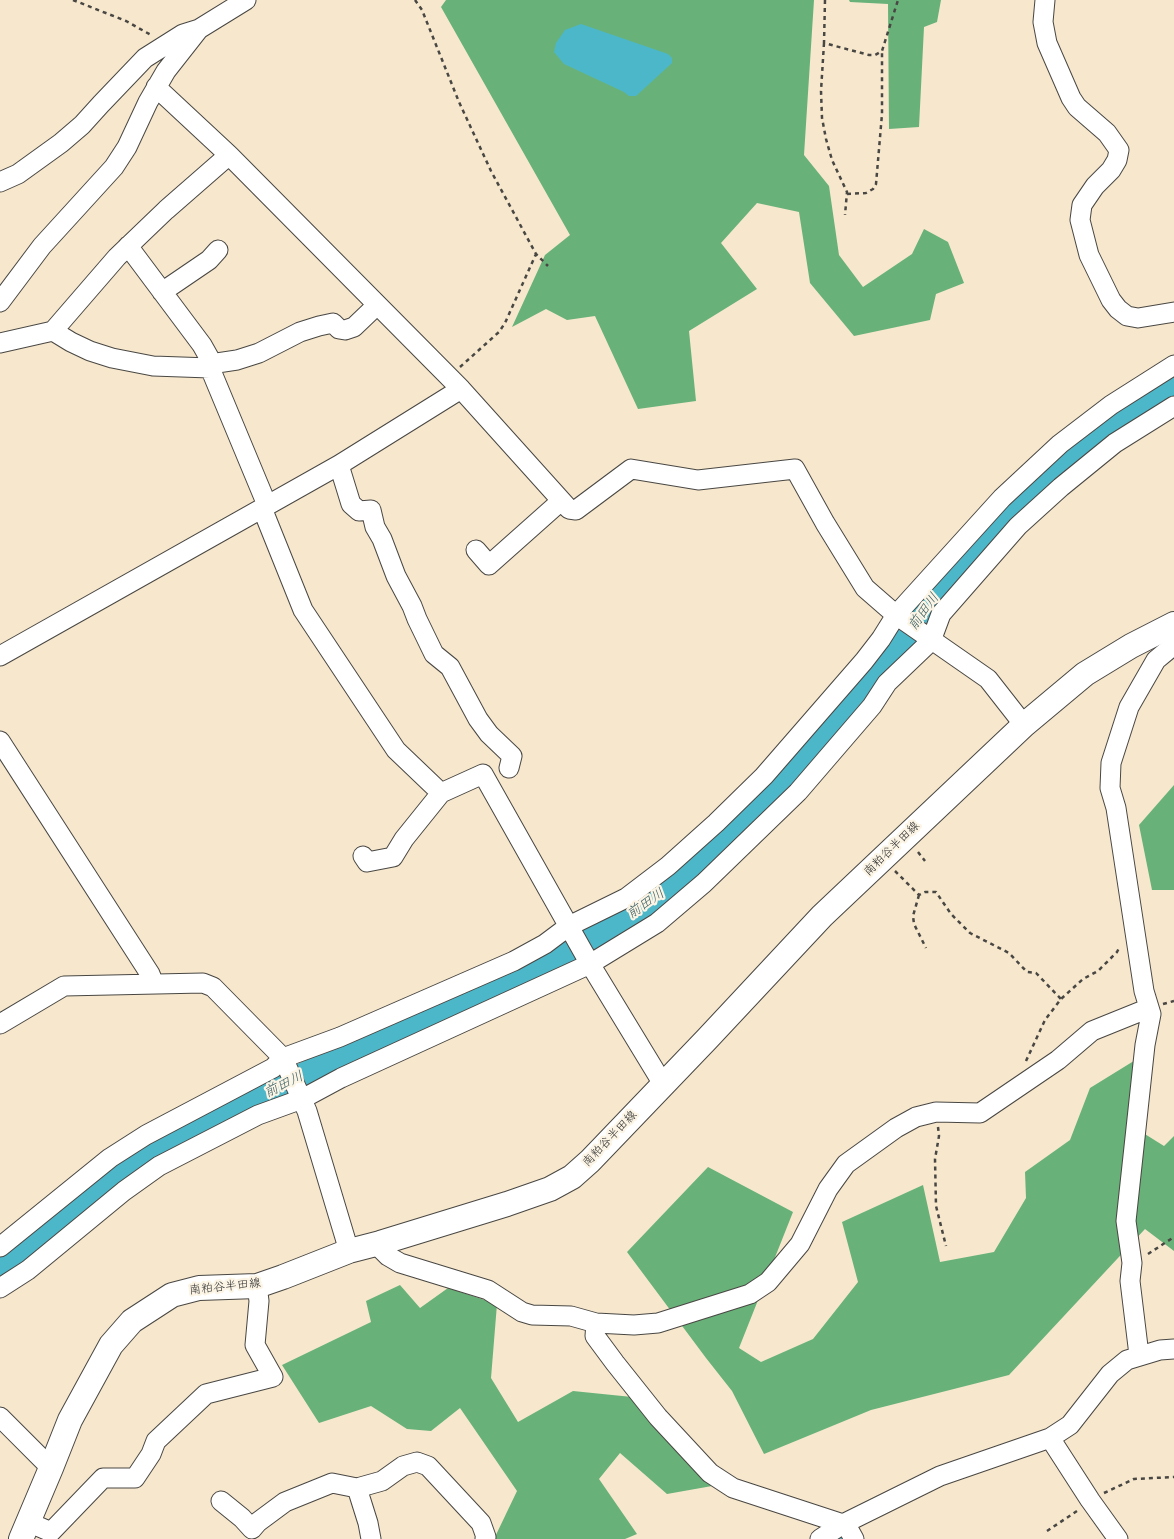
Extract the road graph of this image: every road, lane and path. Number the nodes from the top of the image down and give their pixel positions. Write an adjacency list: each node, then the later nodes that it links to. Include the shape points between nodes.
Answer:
1 (73, 0): 9 (path, via 139,27)
2 (246, 0): 7 (street)
3 (415, 0): 18 (path, via 491,171)
4 (825, 0): 8 (path)
5 (898, 0): 10 (path)
6 (1045, 0): 23 (street, via 1043,22 1047,43 1070,98 1107,133 1119,150 1111,170 1082,205 1080,220 1089,255 1111,300 1127,316 1138,318)
7 (199, 29): 9 (street, via 183,34); 11 (street, via 175,57)
8 (824, 43): 10 (path, via 869,55); 14 (path, via 820,91 822,118 832,160)
9 (162, 47): 13 (street, via 145,58 61,143 18,174)
10 (882, 51): 14 (path, via 882,114 876,184 866,193)
11 (156, 87): 12 (street); 21 (street, via 114,168 42,246)
12 (229, 156): 16 (street); 22 (street)
13 (0, 182)
14 (847, 194): 15 (path)
15 (845, 215)
16 (128, 246): 20 (street); 24 (street)
17 (218, 250): 20 (street, via 209,260)
18 (536, 254): 19 (path); 28 (path, via 505,323)
19 (548, 266)
20 (162, 292): 26 (street, via 202,345)
21 (0, 302)
22 (376, 305): 26 (street, via 354,327 345,330 333,322 300,332 259,353); 28 (street)
23 (1174, 312)
24 (53, 331): 25 (street); 26 (street, via 84,348 112,358 153,366)
25 (0, 343)
26 (210, 365): 32 (street)
27 (1174, 366): 34 (street, via 1111,405 1060,444 1002,498)
28 (455, 383): 30 (street); 31 (street)
29 (1174, 406): 36 (street, via 1115,443 1018,526 941,614)
30 (339, 465): 32 (street); 41 (street, via 351,504 359,511 371,510 396,576 434,654 450,666 478,719 512,756 515,768)
31 (561, 501): 33 (street, via 489,565); 34 (street, via 569,509 576,510 631,469 698,480 795,469 865,588)
32 (265, 507): 38 (street); 42 (street, via 303,610 396,750)
33 (476, 550)
34 (896, 615): 36 (street); 46 (street, via 864,661 764,776 716,823 626,898)
35 (1174, 624): 39 (main road, 南粕谷半田線, via 1085,674)
36 (932, 641): 39 (street, via 988,678); 49 (street, via 888,683 798,792 704,883 657,923)
37 (1174, 645): 52 (street, via 1156,660 1129,707 1111,763 1110,788)
38 (0, 656)
39 (1024, 725): 44 (main road, 南粕谷半田線)
40 (0, 741): 50 (street)
41 (483, 774): 42 (street); 46 (street)
42 (441, 793): 43 (street, via 404,839 394,857 367,862)
43 (363, 856)
44 (882, 858): 45 (path); 56 (main road, 南粕谷半田線, via 822,916)
45 (919, 896): 48 (path, via 914,924); 51 (path, via 925,892 936,892 950,914 965,929 1009,953 1027,972 1036,973)
46 (571, 930): 49 (street); 54 (street, via 514,961)
47 (1121, 943): 51 (path, via 1117,952 1098,971 1083,979)
48 (926, 948)
49 (589, 961): 56 (street); 57 (street)
50 (154, 984): 53 (street, via 64,986); 54 (street, via 203,983 213,987)
51 (1061, 999): 55 (path, via 1045,1020 1024,1064)
52 (1149, 1008): 55 (street, via 1092,1031); 64 (street, via 1151,1014 1144,1045 1126,1221)
53 (0, 1024)
54 (285, 1062): 57 (street); 62 (street, via 146,1135 110,1158)
55 (1036, 1076): 58 (street, via 980,1113)
56 (663, 1084): 60 (main road, 南粕谷半田線, via 572,1177 550,1189)
57 (302, 1099): 63 (street); 66 (street, via 258,1115 159,1166 28,1270)
58 (936, 1112): 61 (path, via 936,1206); 67 (street, via 916,1116 846,1164 828,1189 800,1244 768,1282 750,1294 658,1322 634,1325)
59 (1174, 1237): 64 (path)
60 (380, 1243): 63 (main road, 南粕谷半田線); 67 (street, via 381,1249 400,1263 488,1290 522,1312 542,1317 571,1316)
61 (946, 1246)
62 (0, 1248)
63 (349, 1251): 65 (main road, 南粕谷半田線)
64 (1132, 1264): 69 (street, via 1130,1281)
65 (257, 1286): 72 (main road, 南粕谷半田線, via 199,1288 172,1295 132,1321 111,1345 70,1420); 75 (street, via 255,1346 273,1377 206,1394 156,1441 135,1478 103,1478 51,1532)
66 (0, 1288)
67 (596, 1323): 76 (street, via 595,1336 615,1363 658,1417 710,1473 733,1488)
68 (1174, 1349): 69 (street)
69 (1138, 1355): 71 (street, via 1110,1374 1070,1425)
70 (0, 1417): 72 (street)
71 (1050, 1438): 76 (street, via 940,1476); 80 (street)
72 (51, 1468): 75 (main road, 南粕谷半田線)
73 (357, 1488): 74 (street, via 332,1483 285,1502 252,1528); 77 (street); 78 (street, via 382,1481 403,1466 417,1462 428,1466 481,1523)
74 (221, 1500)
75 (24, 1530)
76 (848, 1532): 79 (street)
77 (371, 1539)
78 (485, 1539)
79 (820, 1539)
80 (1118, 1539)

